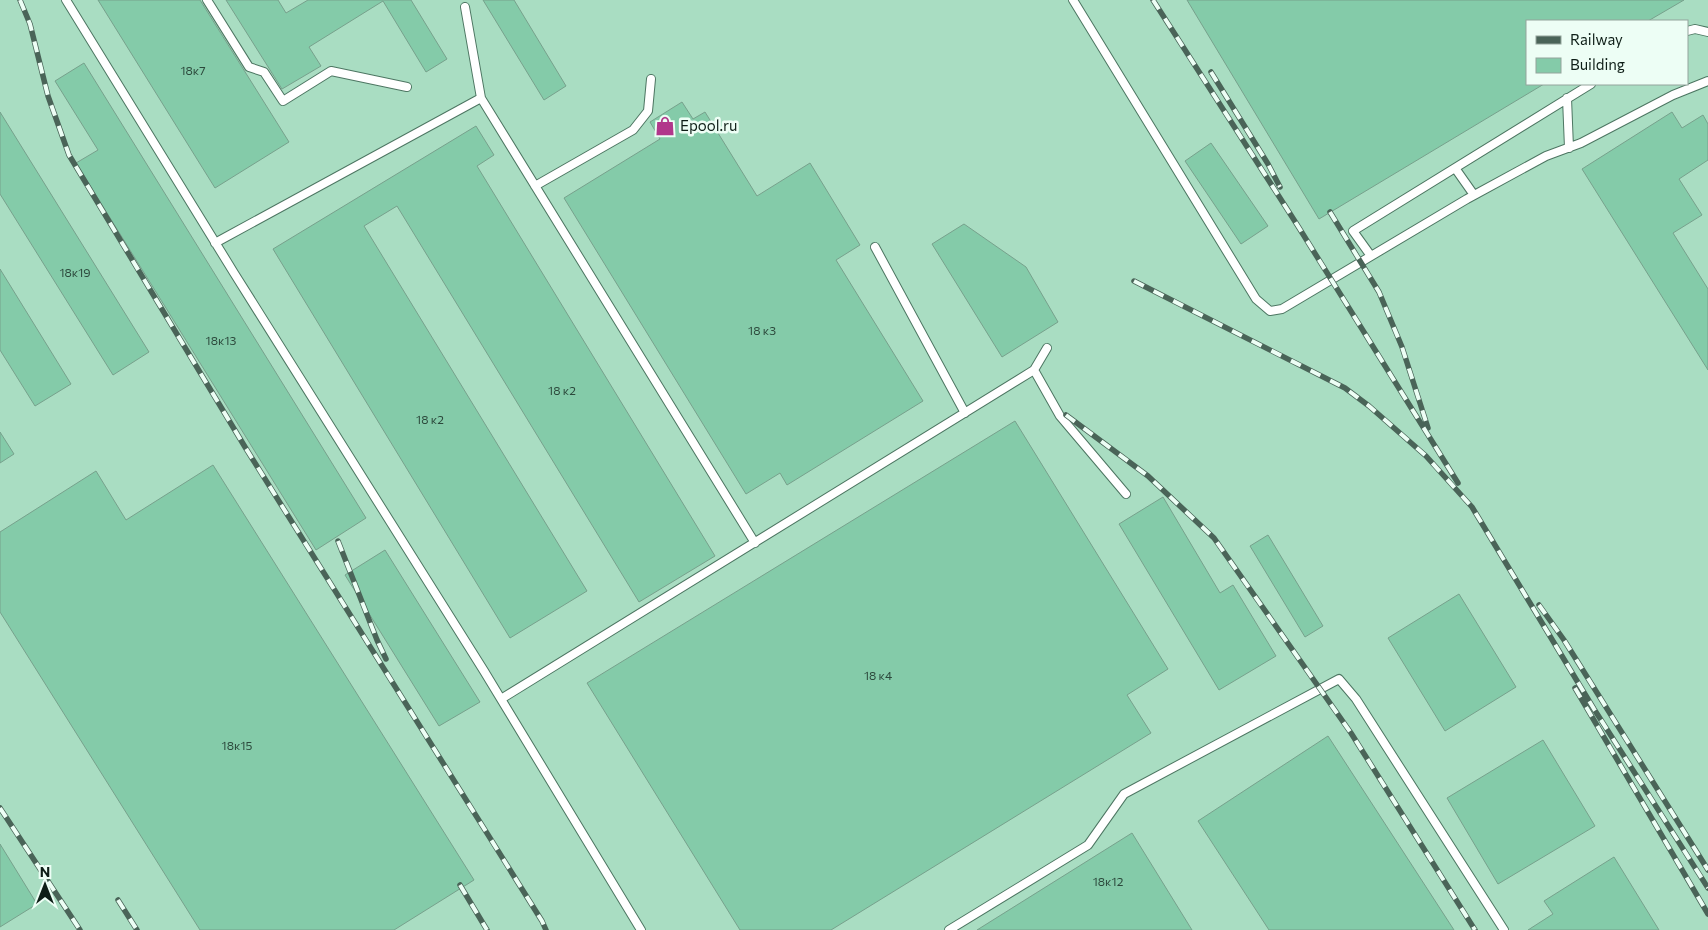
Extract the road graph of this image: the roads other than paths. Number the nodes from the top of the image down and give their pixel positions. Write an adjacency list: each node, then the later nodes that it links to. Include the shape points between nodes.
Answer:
1 (66, 0): 17 (lane)
2 (207, 0): 10 (lane, via 249,67 264,72 282,101 331,70)
3 (1073, 0): 19 (lane, via 1256,299 1270,311 1282,310)
4 (465, 7): 11 (lane)
5 (1688, 32): 6 (lane, via 1695,29)
6 (1708, 32)
7 (650, 79): 15 (lane, via 648,111 633,130)
8 (1708, 81): 13 (lane, via 1673,95)
9 (1589, 85): 12 (lane)
10 (407, 87)
11 (481, 98): 15 (lane); 17 (lane)
12 (1567, 98): 13 (lane); 14 (lane)
13 (1569, 148): 16 (lane, via 1546,156)
14 (1455, 168): 16 (lane); 19 (lane, via 1353,231)
15 (535, 186): 24 (lane)
16 (1474, 196): 19 (lane)
17 (215, 242): 25 (lane)
18 (875, 247): 22 (lane)
19 (1371, 256)
20 (1048, 348): 21 (lane)
21 (1034, 370): 22 (lane); 23 (lane, via 1060,416)
22 (965, 413): 24 (lane)
23 (1126, 494)
24 (755, 542): 25 (lane)
25 (501, 699): 26 (lane)
26 (642, 930)
27 (949, 930): 28 (lane, via 1088,845 1124,794 1340,679)
28 (1504, 930)

